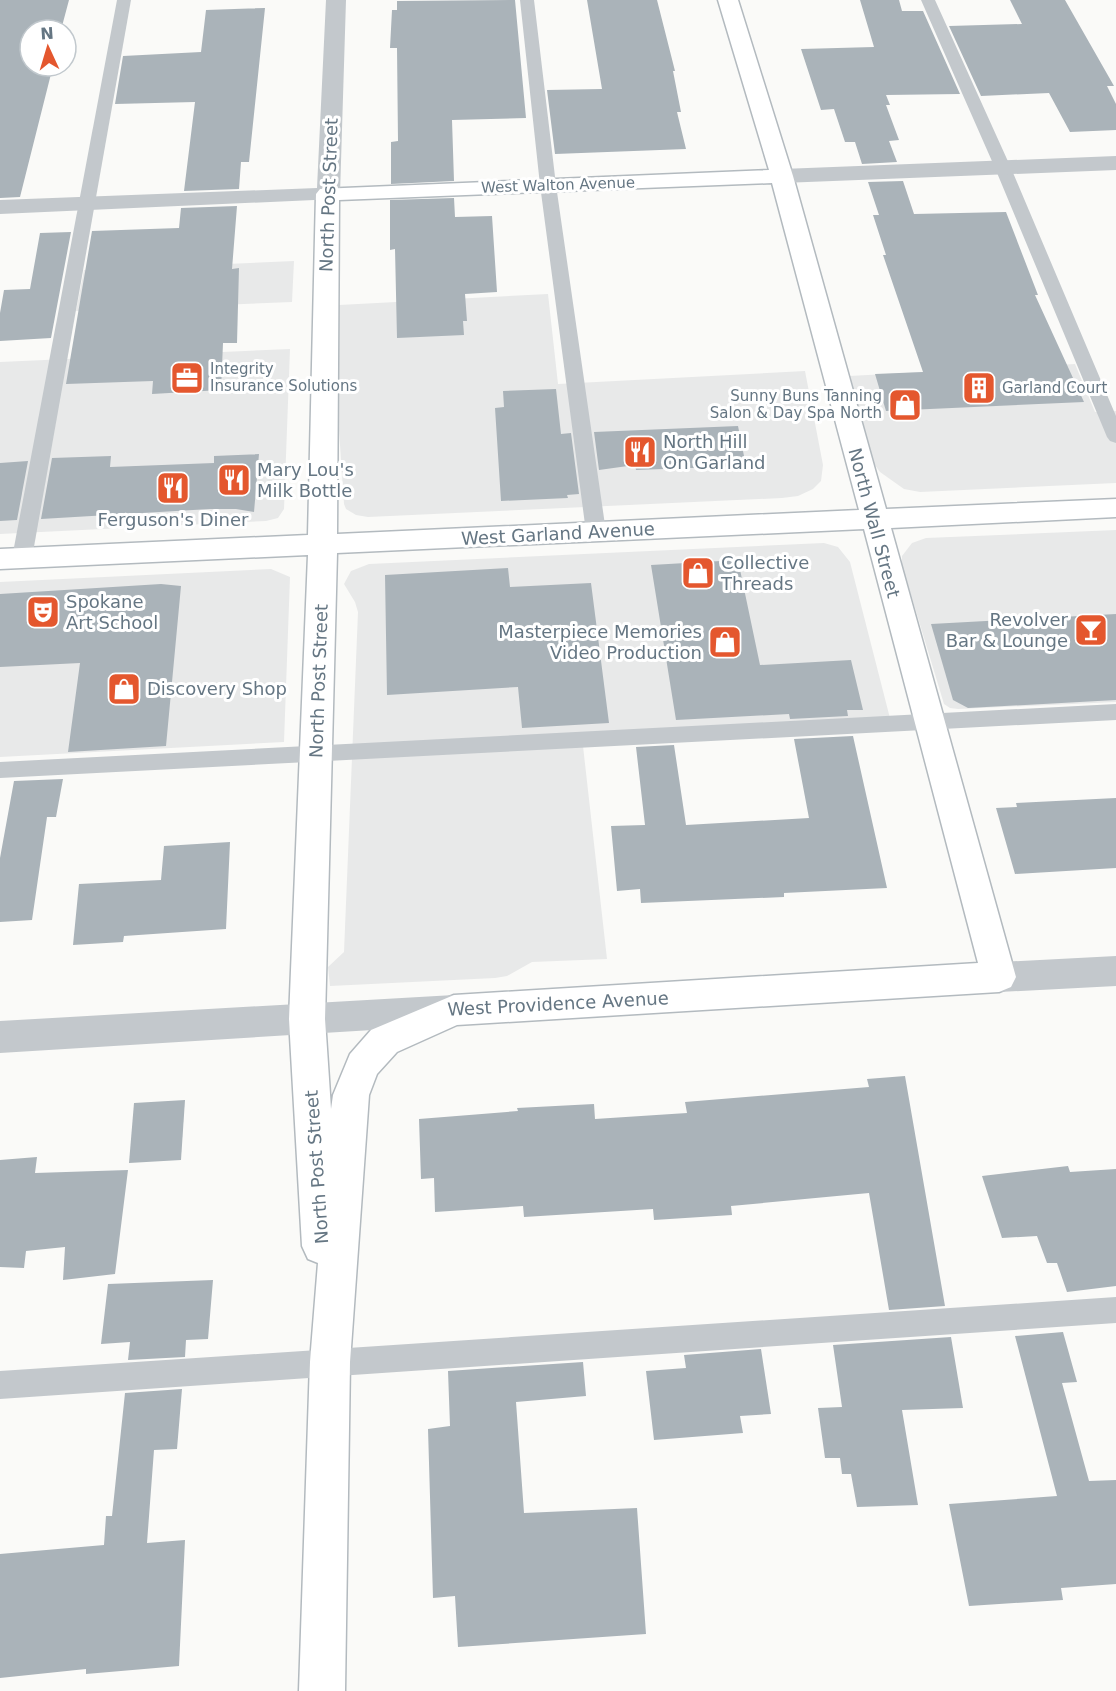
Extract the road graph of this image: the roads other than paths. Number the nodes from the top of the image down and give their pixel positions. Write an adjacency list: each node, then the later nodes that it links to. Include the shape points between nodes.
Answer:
1 (124, 0): 11 (lane)
2 (336, 0): 10 (street, North Post Street)
3 (527, 0): 9 (lane)
4 (728, 0): 8 (street, North Wall Street)
5 (928, 0): 7 (lane)
6 (1116, 163): 7 (street, West Walton Avenue)
7 (1003, 168): 8 (street, West Walton Avenue); 13 (lane)
8 (782, 176): 9 (street, West Walton Avenue); 15 (street, North Wall Street)
9 (548, 186): 10 (street, West Walton Avenue); 16 (lane)
10 (328, 194): 11 (street, West Walton Avenue); 17 (street, North Post Street)
11 (87, 203): 12 (street, West Walton Avenue); 18 (lane)
12 (0, 207)
13 (1116, 437)
14 (1116, 508): 15 (street, West Garland Avenue)
15 (873, 520): 16 (street, West Garland Avenue); 20 (street, North Wall Street)
16 (596, 532): 17 (street, West Garland Avenue)
17 (322, 545): 18 (street, West Garland Avenue); 21 (street, North Post Street)
18 (11, 559)
19 (1116, 712): 20 (lane)
20 (928, 720): 21 (lane); 24 (street, North Wall Street)
21 (317, 753): 22 (lane); 26 (street, North Post Street)
22 (0, 770)
23 (1116, 971): 24 (street, West Providence Avenue)
24 (999, 977): 25 (street, West Providence Avenue)
25 (454, 1010): 26 (street, West Providence Avenue); 29 (street, North Post Street, via 384,1041 363,1065 351,1095)
26 (308, 1019): 27 (street, West Providence Avenue); 29 (street, North Post Street)
27 (0, 1036)
28 (1116, 1310): 29 (lane)
29 (330, 1362): 30 (lane); 31 (street, North Post Street)
30 (0, 1385)
31 (322, 1691)

